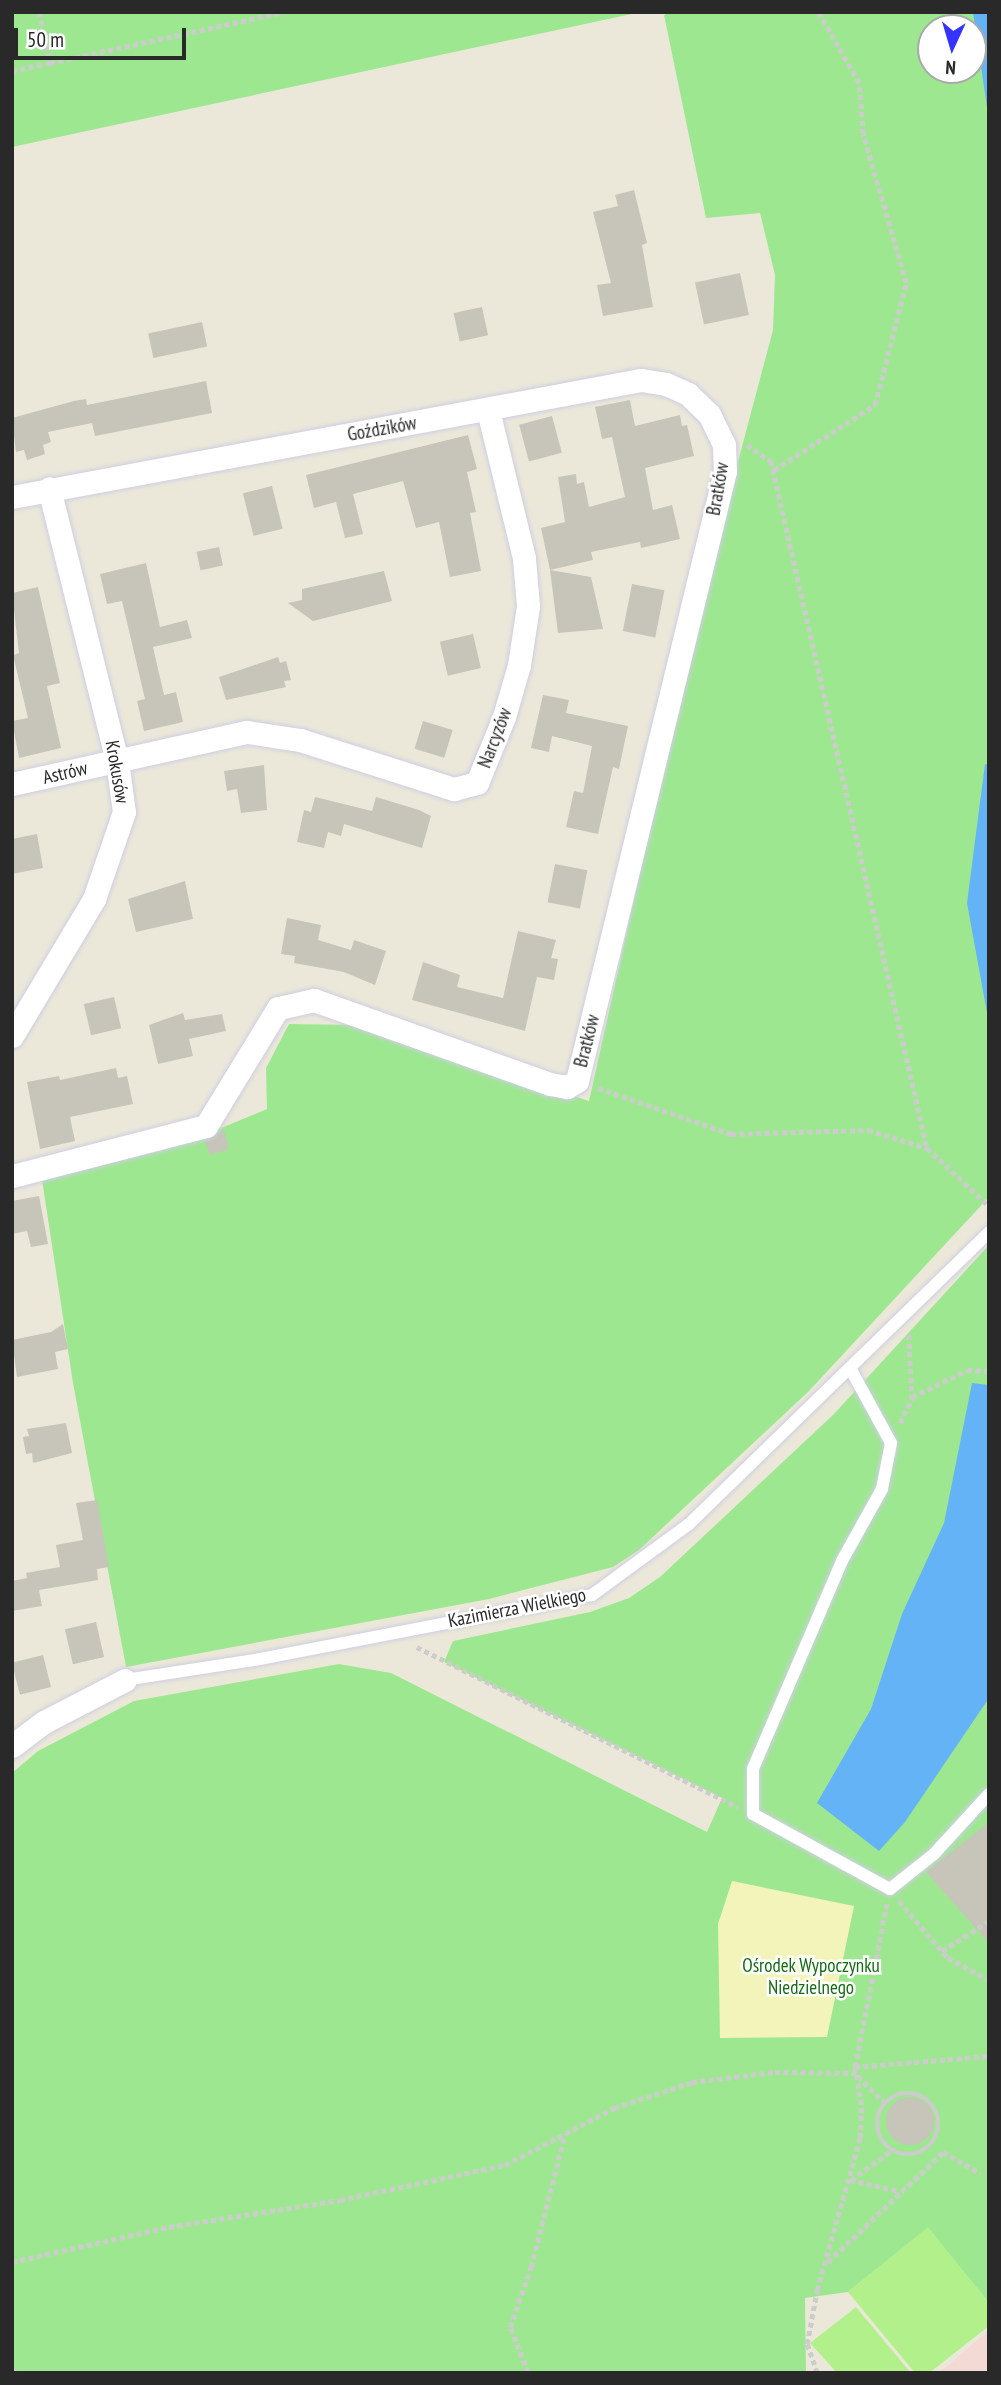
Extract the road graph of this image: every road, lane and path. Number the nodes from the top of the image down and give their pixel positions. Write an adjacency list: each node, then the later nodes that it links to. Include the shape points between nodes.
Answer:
1 (39, 12): 4 (path)
2 (284, 12): 4 (path)
3 (818, 12): 8 (path, via 859,83 863,134 906,284 875,405)
4 (50, 62): 5 (path)
5 (12, 71)
6 (488, 410): 7 (street, Goździków, via 641,380 688,394); 9 (street, Goździków); 11 (street, Narcyzów, via 524,558 528,606 505,717 477,783 454,789 300,740 247,732)
7 (730, 441): 8 (path, via 771,461); 14 (street, Bratków)
8 (774, 471): 15 (path)
9 (49, 488): 10 (street, Goździków); 11 (street, Krokusów)
10 (12, 497)
11 (117, 761): 12 (street, Astrów); 13 (street, Krokusów, via 124,812 94,899)
12 (12, 785)
13 (12, 1036)
14 (577, 1081): 15 (path, via 731,1134 867,1130); 16 (street, Bratków, via 567,1087 550,1084 314,1000 278,1008 206,1126)
15 (927, 1148): 17 (path)
16 (12, 1176)
17 (989, 1206)
18 (989, 1232): 19 (lane, Kazimierza Wielkiego)
19 (908, 1311): 20 (lane, Kazimierza Wielkiego); 22 (path)
20 (850, 1368): 23 (lane); 24 (lane, Kazimierza Wielkiego, via 690,1524 592,1595)
21 (989, 1371): 22 (path, via 968,1370)
22 (912, 1396): 23 (path)
23 (891, 1443): 28 (lane, via 881,1489 842,1561 753,1769)
24 (388, 1632): 25 (lane, Kazimierza Wielkiego, via 260,1659); 28 (path)
25 (125, 1680): 26 (street, Kazimierza Wielkiego, via 44,1722)
26 (12, 1746)
27 (989, 1794): 29 (lane, via 934,1854)
28 (753, 1814): 29 (lane)
29 (890, 1889): 31 (path); 34 (path)
30 (989, 1921): 31 (path)
31 (942, 1951): 32 (path)
32 (989, 1980)
33 (989, 2056): 34 (path)
34 (855, 2067): 35 (path)
35 (857, 2074): 36 (path); 37 (path, via 775,2073 692,2082 614,2108); 40 (path, via 860,2138)
36 (885, 2103): 38 (path, via 880,2108 878,2136); 38 (path, via 897,2093 921,2095 938,2113 938,2139 919,2155)
37 (565, 2134): 42 (path, via 505,2165 340,2200 169,2227); 46 (path, via 531,2267 510,2327)
38 (892, 2150): 40 (path)
39 (980, 2173): 41 (path, via 943,2152)
40 (850, 2180): 41 (path); 43 (path)
41 (900, 2192): 43 (path)
42 (12, 2262)
43 (828, 2262): 47 (path, via 817,2290 807,2343)
44 (12, 2367): 45 (path)
45 (15, 2373)
46 (528, 2373)
47 (817, 2373)

